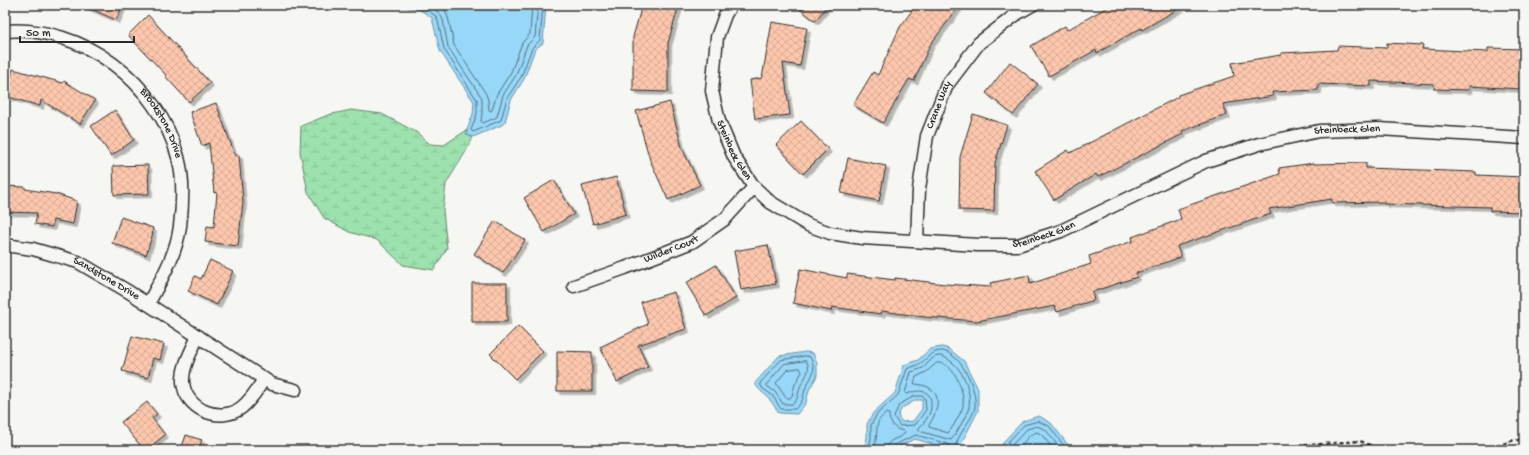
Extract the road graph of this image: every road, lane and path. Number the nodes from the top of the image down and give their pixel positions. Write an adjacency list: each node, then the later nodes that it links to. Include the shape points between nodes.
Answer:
1 (731, 5): 5 (street, Steinbeck Glen, via 718,37 712,90 719,121 734,157)
2 (1032, 5): 6 (street, Crane Way, via 980,44 947,85 927,136)
3 (5, 31): 9 (street, Brookstone Drive, via 54,36 76,42 101,55 125,73 150,101 167,129 182,176 180,228 171,257)
4 (1524, 138): 6 (street, Steinbeck Glen, via 1379,129 1319,131 1258,144 1206,161 1062,231 1018,245)
5 (754, 187): 6 (street, Steinbeck Glen, via 788,214 830,233 862,238); 8 (street, Wilder Court, via 725,219 692,242)
6 (917, 241)
7 (5, 245): 9 (street, Sandstone Drive, via 33,249 78,262)
8 (574, 286)
9 (148, 304): 10 (street, Sandstone Drive)
10 (198, 336): 11 (street, Sandstone Drive); 11 (street, via 184,369 183,381 190,402 197,408 218,414 230,413 241,408)
11 (264, 379): 12 (street, Sandstone Drive, via 272,384)
12 (295, 390)
13 (1524, 440): 16 (path, via 1514,440 1492,448)
14 (1277, 450): 15 (path, via 1360,441)
15 (1382, 450)
16 (1476, 450)

